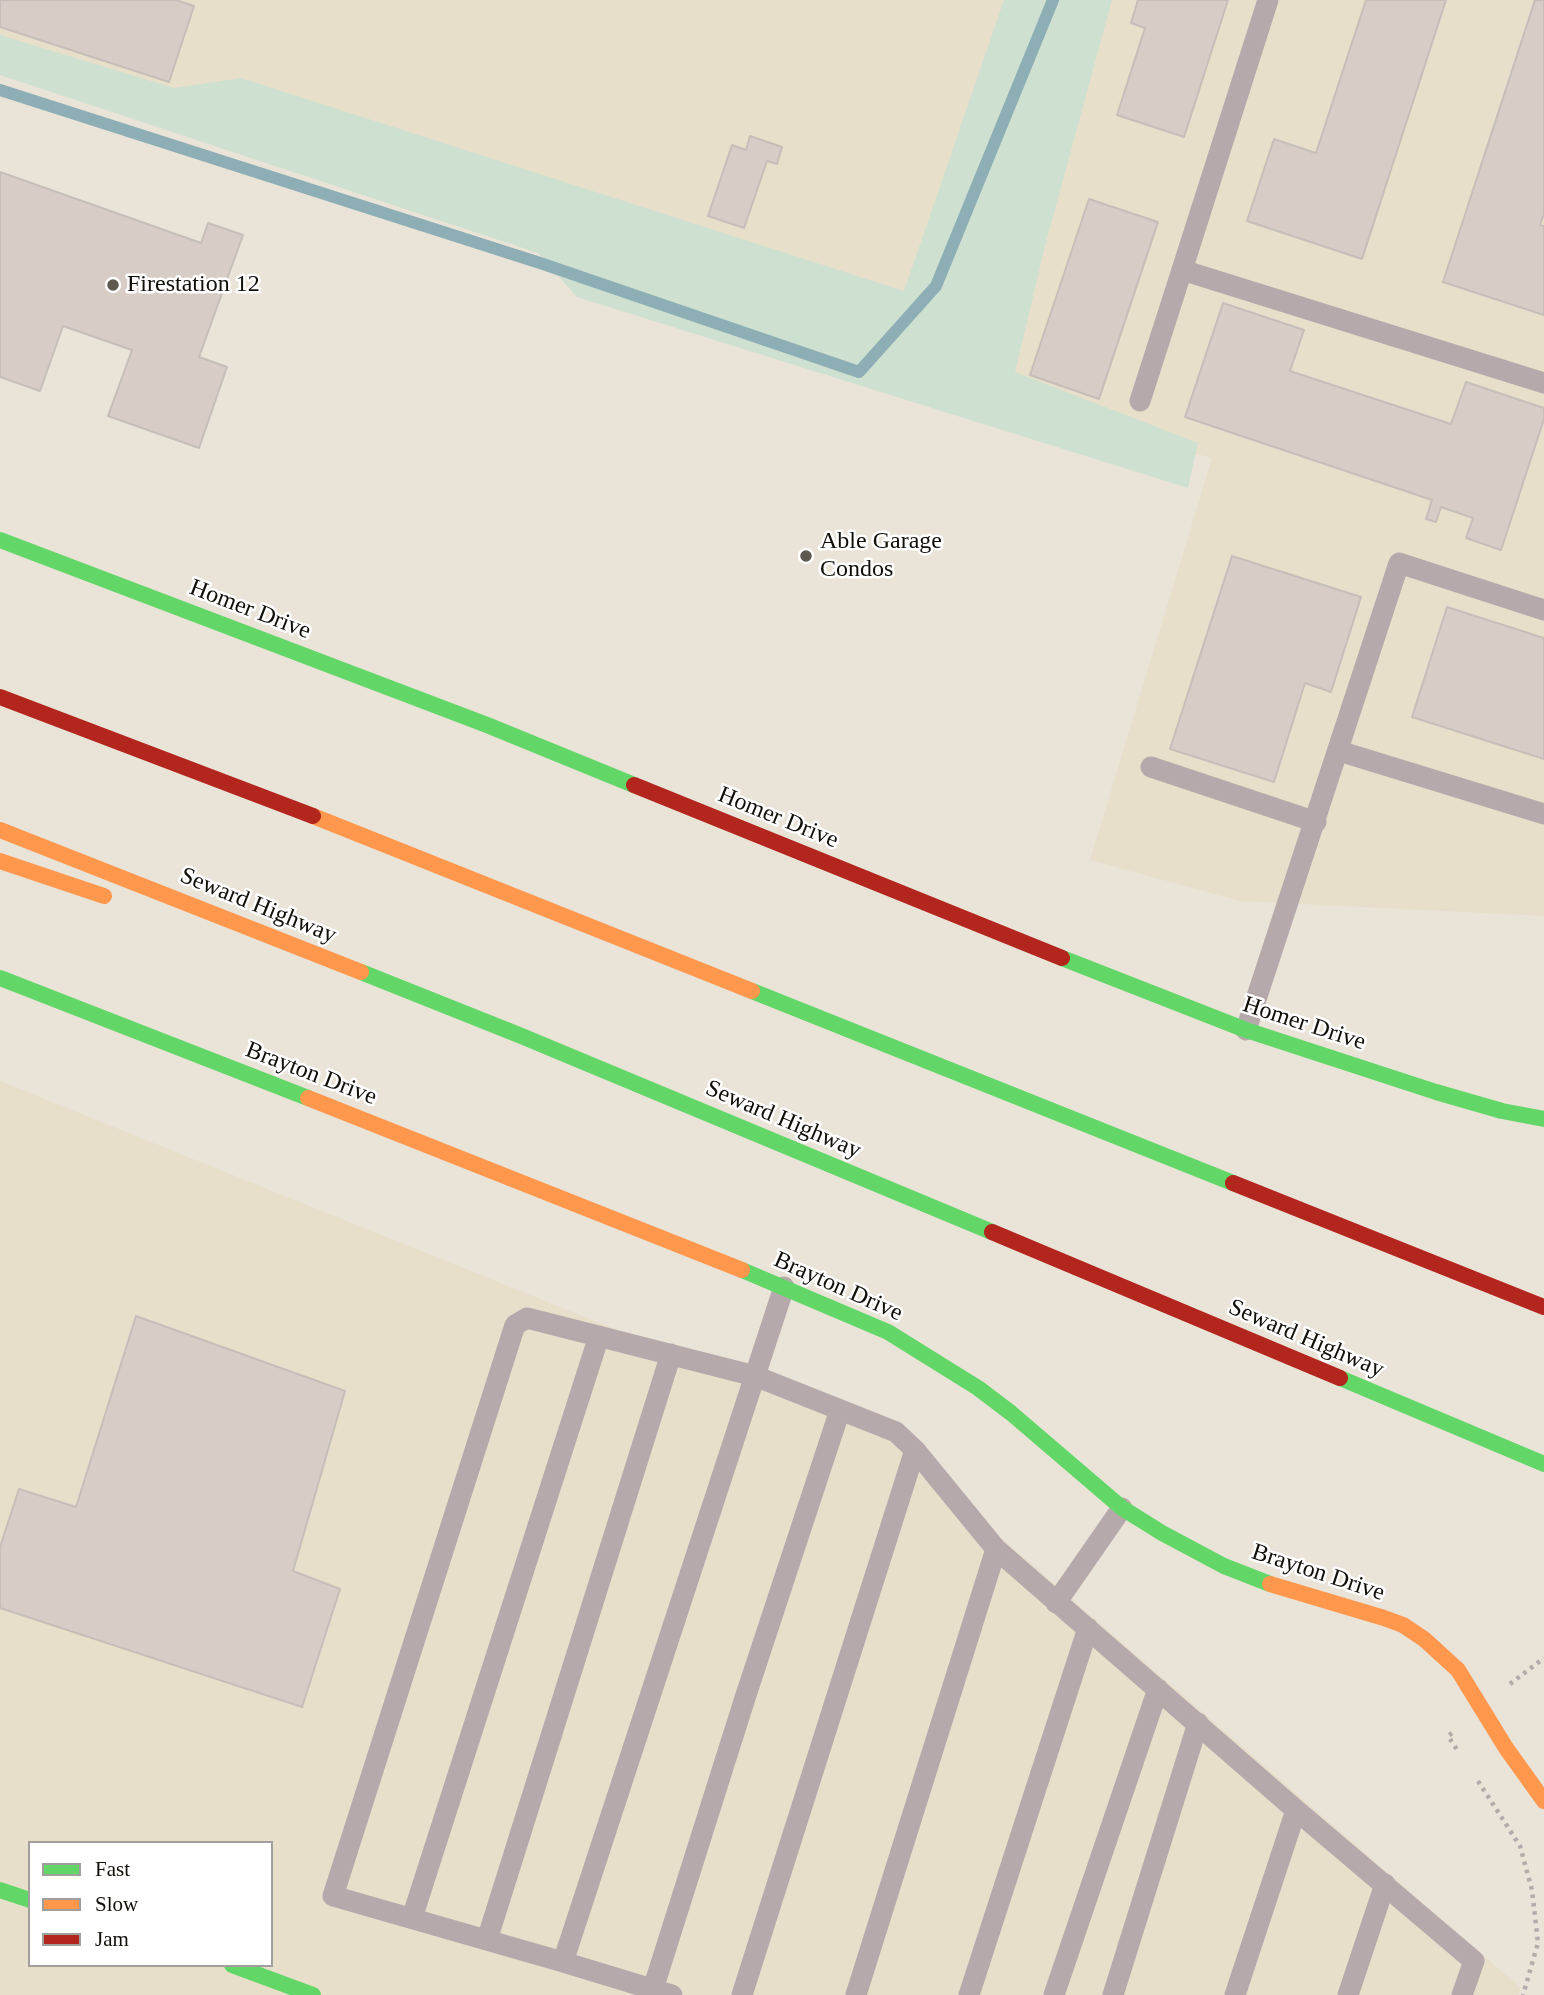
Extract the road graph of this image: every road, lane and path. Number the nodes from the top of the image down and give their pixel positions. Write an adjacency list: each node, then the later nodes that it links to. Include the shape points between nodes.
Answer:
1 (1268, 0): 2 (lane)
2 (1182, 270): 3 (lane); 4 (lane)
3 (1544, 383)
4 (1140, 401)
5 (0, 540): 17 (main road, Homer Drive, via 487,725)
6 (1544, 610): 8 (lane, via 1399,564)
7 (0, 697): 23 (main road, via 337,825)
8 (1339, 751): 10 (lane); 11 (lane)
9 (1151, 767): 11 (lane)
10 (1544, 814)
11 (1316, 822): 17 (lane)
12 (0, 830): 18 (main road, Seward Highway)
13 (0, 861): 14 (main road)
14 (117, 900)
15 (234, 939): 18 (main road)
16 (0, 978): 22 (main road, Brayton Drive)
17 (1246, 1030): 19 (main road, Homer Drive)
18 (519, 1035): 29 (main road, Seward Highway)
19 (1379, 1072): 20 (main road); 21 (main road, Homer Drive, via 1502,1111)
20 (1457, 1082)
21 (1544, 1119)
22 (784, 1287): 26 (lane); 30 (main road, Brayton Drive, via 888,1332 953,1370)
23 (1544, 1307)
24 (599, 1336): 25 (lane); 46 (lane); 46 (lane, via 527,1318 515,1325 334,1896)
25 (671, 1354): 26 (lane); 47 (lane)
26 (755, 1376): 27 (lane); 48 (lane)
27 (840, 1410): 28 (lane, via 896,1432); 50 (lane, via 749,1685)
28 (915, 1450): 31 (lane); 52 (lane)
29 (1544, 1464)
30 (1122, 1508): 32 (lane); 41 (main road, Brayton Drive, via 1224,1566 1384,1618 1424,1639 1458,1670)
31 (996, 1549): 32 (lane); 53 (lane)
32 (1056, 1603): 33 (lane)
33 (1088, 1628): 36 (lane); 54 (lane)
34 (1544, 1658): 35 (path)
35 (1508, 1686)
36 (1158, 1689): 37 (lane); 55 (lane)
37 (1198, 1723): 42 (lane); 56 (lane)
38 (1455, 1731): 39 (path, via 1448,1736)
39 (1463, 1758)
40 (1477, 1780): 60 (path, via 1520,1846 1532,1890 1538,1942)
41 (1544, 1801)
42 (1296, 1811): 43 (lane); 57 (lane)
43 (1385, 1884): 58 (lane); 59 (lane, via 1474,1961)
44 (0, 1890): 45 (main road)
45 (28, 1899)
46 (412, 1918): 47 (lane)
47 (487, 1940): 48 (lane)
48 (563, 1962): 50 (lane)
49 (237, 1967): 51 (main road)
50 (663, 1992)
51 (313, 1995)
52 (742, 1995)
53 (856, 1995)
54 (969, 1995)
55 (1054, 1995)
56 (1113, 1995)
57 (1235, 1995)
58 (1348, 1995)
59 (1462, 1995)
60 (1522, 1995)

